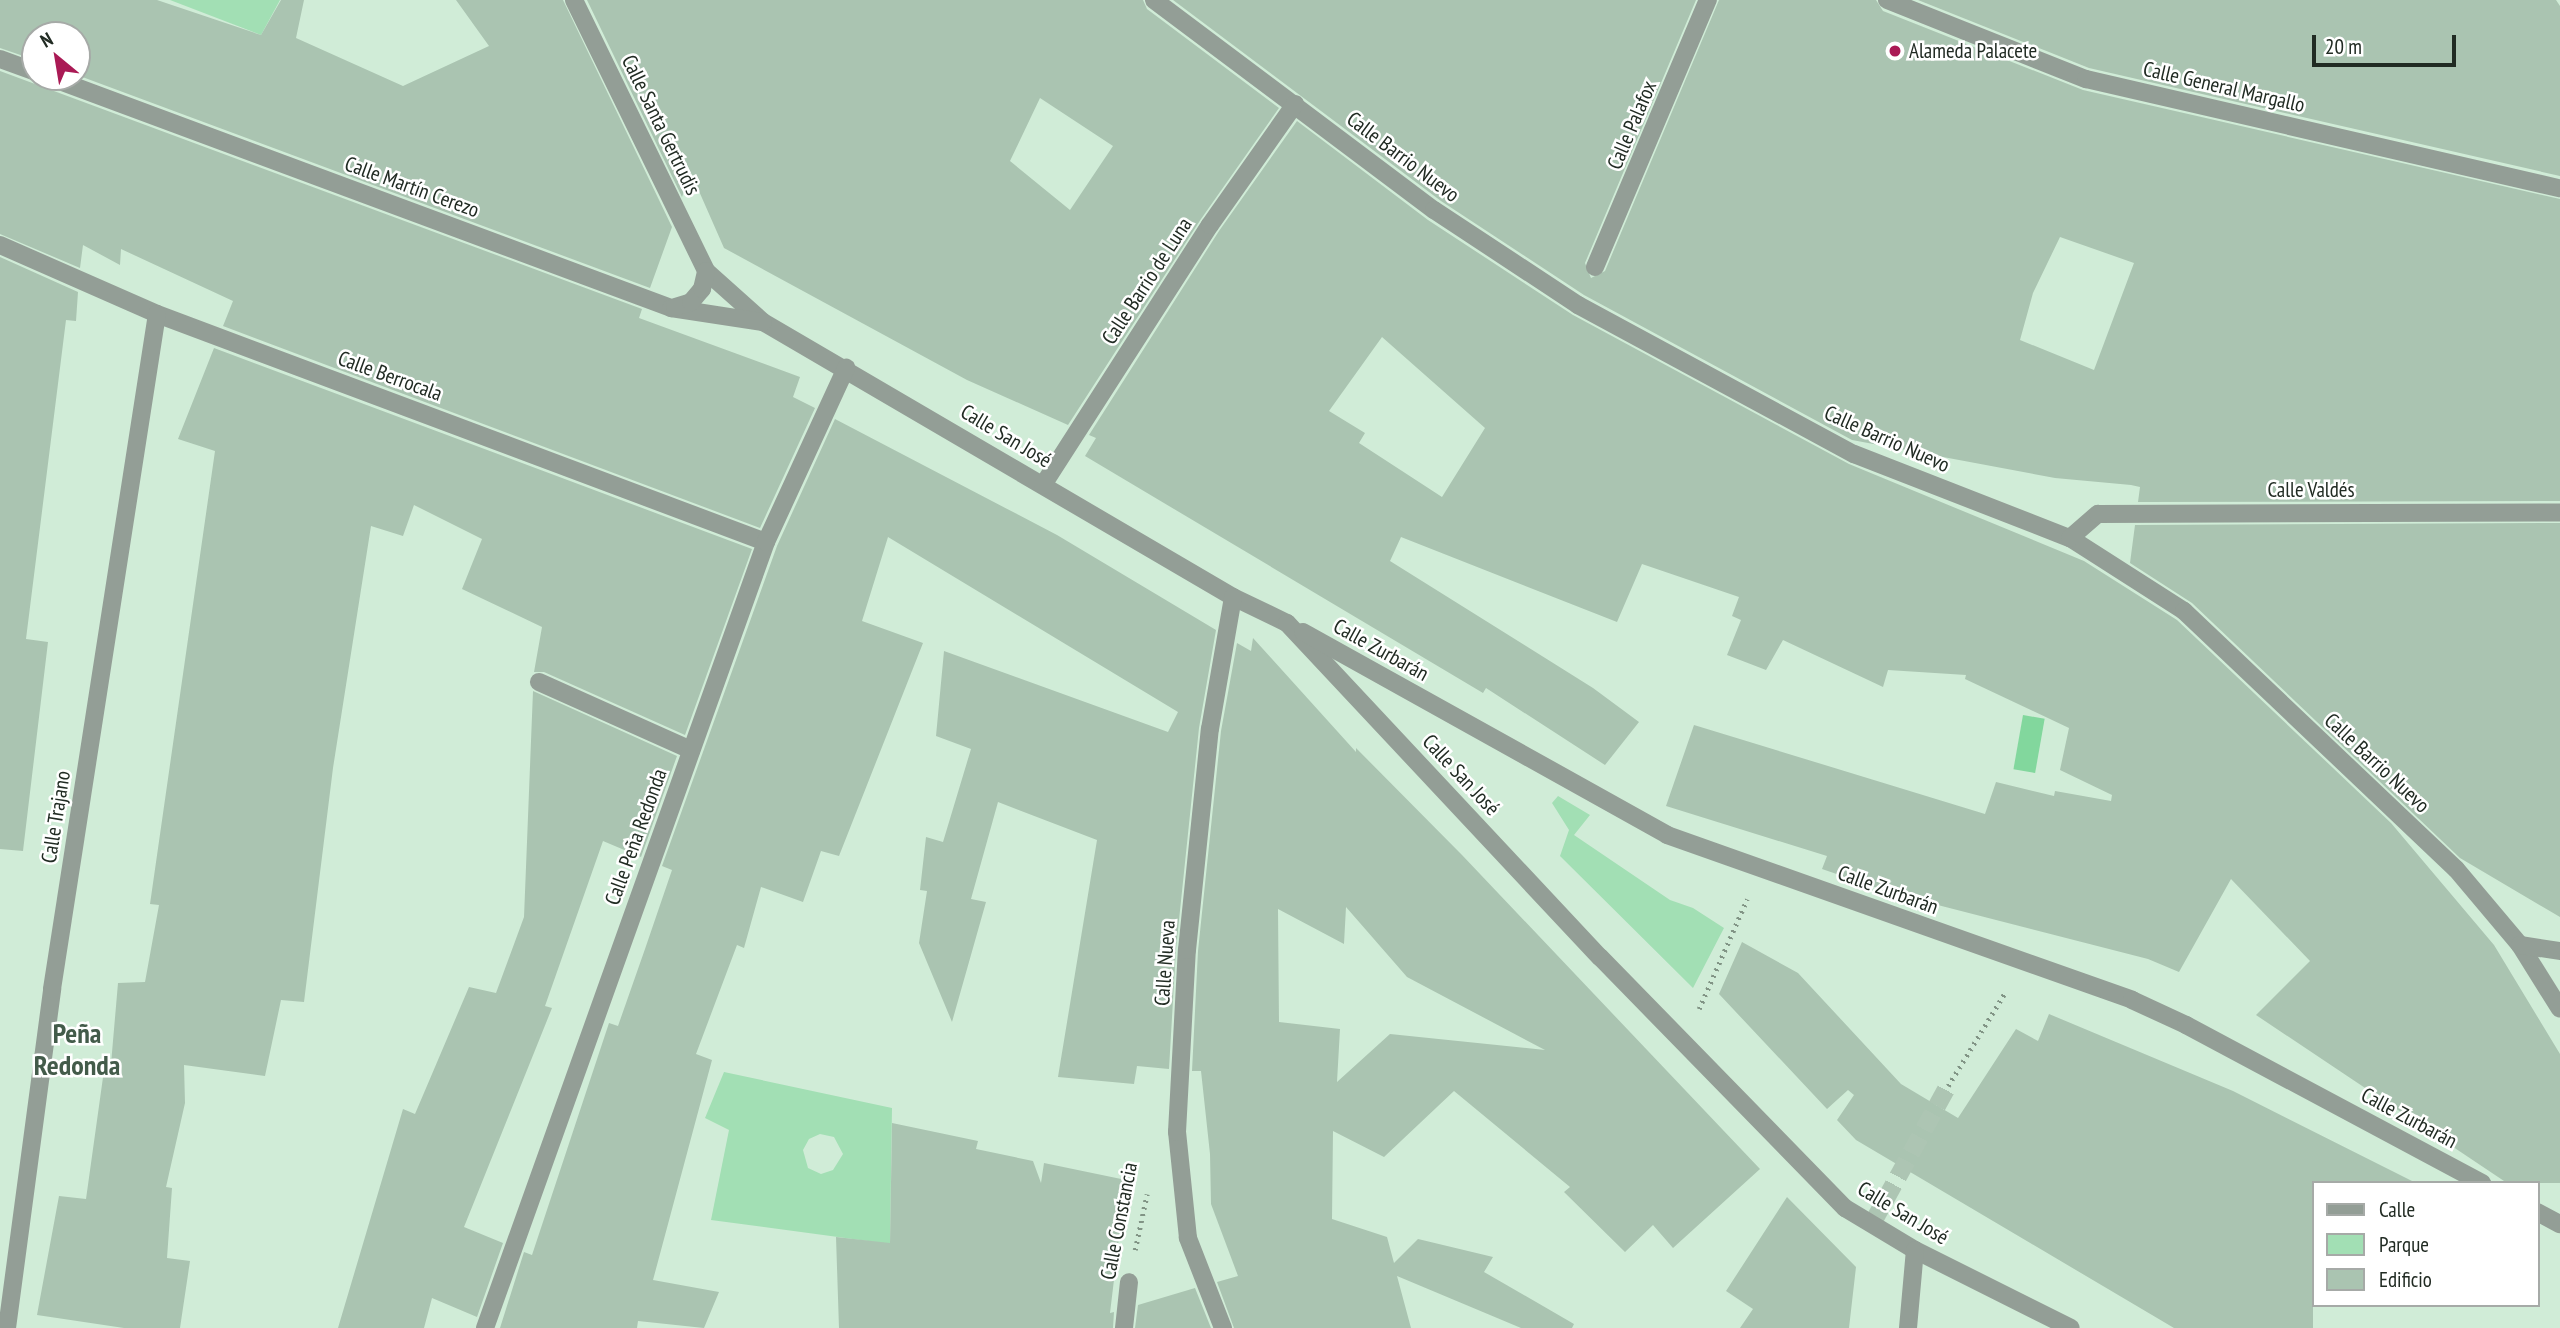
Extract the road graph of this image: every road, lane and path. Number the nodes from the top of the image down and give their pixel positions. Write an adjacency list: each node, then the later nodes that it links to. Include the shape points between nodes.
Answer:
1 (574, 0): 12 (street, Calle Santa Gertrudis)
2 (1154, 0): 8 (street, Calle Barrio Nuevo)
3 (1708, 0): 11 (street, Calle Palafox)
4 (1888, 0): 9 (street, Calle General Margallo, via 2086,79)
5 (0, 59): 6 (street)
6 (21, 67)
7 (87, 91): 13 (street, Calle Martín Cerezo)
8 (1295, 104): 17 (street, Calle Barrio de Luna, via 1210,225); 19 (street, Calle Barrio Nuevo, via 1434,210 1578,305 1854,454)
9 (2560, 188)
10 (0, 245): 14 (street, Calle Berrocala)
11 (1595, 267)
12 (706, 271): 13 (street, via 702,289 691,302); 15 (street, Calle Santa Gertrudis)
13 (671, 308): 15 (street, Calle Martín Cerezo)
14 (158, 314): 20 (street, Calle Berrocala); 38 (street, Calle Trajano, via 52,989)
15 (763, 322): 16 (street, Calle San José)
16 (846, 368): 17 (street, Calle San José); 20 (street, Calle Peña Redonda)
17 (1043, 485): 21 (street, Calle San José)
18 (2560, 512): 19 (street, Calle Valdés, via 2098,514)
19 (2070, 538): 26 (street, Calle Barrio Nuevo, via 2184,611 2456,869)
20 (766, 542): 24 (street, Calle Peña Redonda)
21 (1233, 597): 22 (street, Calle San José); 41 (street, Calle Nueva, via 1210,729 1187,950 1177,1132 1188,1238)
22 (1287, 623): 25 (street, Calle Zurbarán, via 1667,835); 30 (street, Calle San José)
23 (539, 682): 24 (street)
24 (691, 750): 39 (street, Calle Peña Redonda)
25 (1760, 869): 28 (street, Calle Zurbarán); 30 (path)
26 (2520, 945): 27 (street); 29 (street, Calle Barrio Nuevo)
27 (2560, 951)
28 (2024, 963): 31 (path); 32 (street, Calle Zurbarán, via 2186,1025)
29 (2560, 1009)
30 (1685, 1043): 36 (street, Calle San José, via 1845,1208)
31 (1948, 1086)
32 (2478, 1181)
33 (1148, 1190): 37 (path, Calle Constancia)
34 (2539, 1213): 35 (street)
35 (2560, 1224)
36 (1915, 1250): 42 (street); 43 (street, Calle San José)
37 (1129, 1282): 40 (street, Calle Constancia)
38 (7, 1328)
39 (485, 1328)
40 (1124, 1328)
41 (1223, 1328)
42 (1908, 1328)
43 (2071, 1328)

